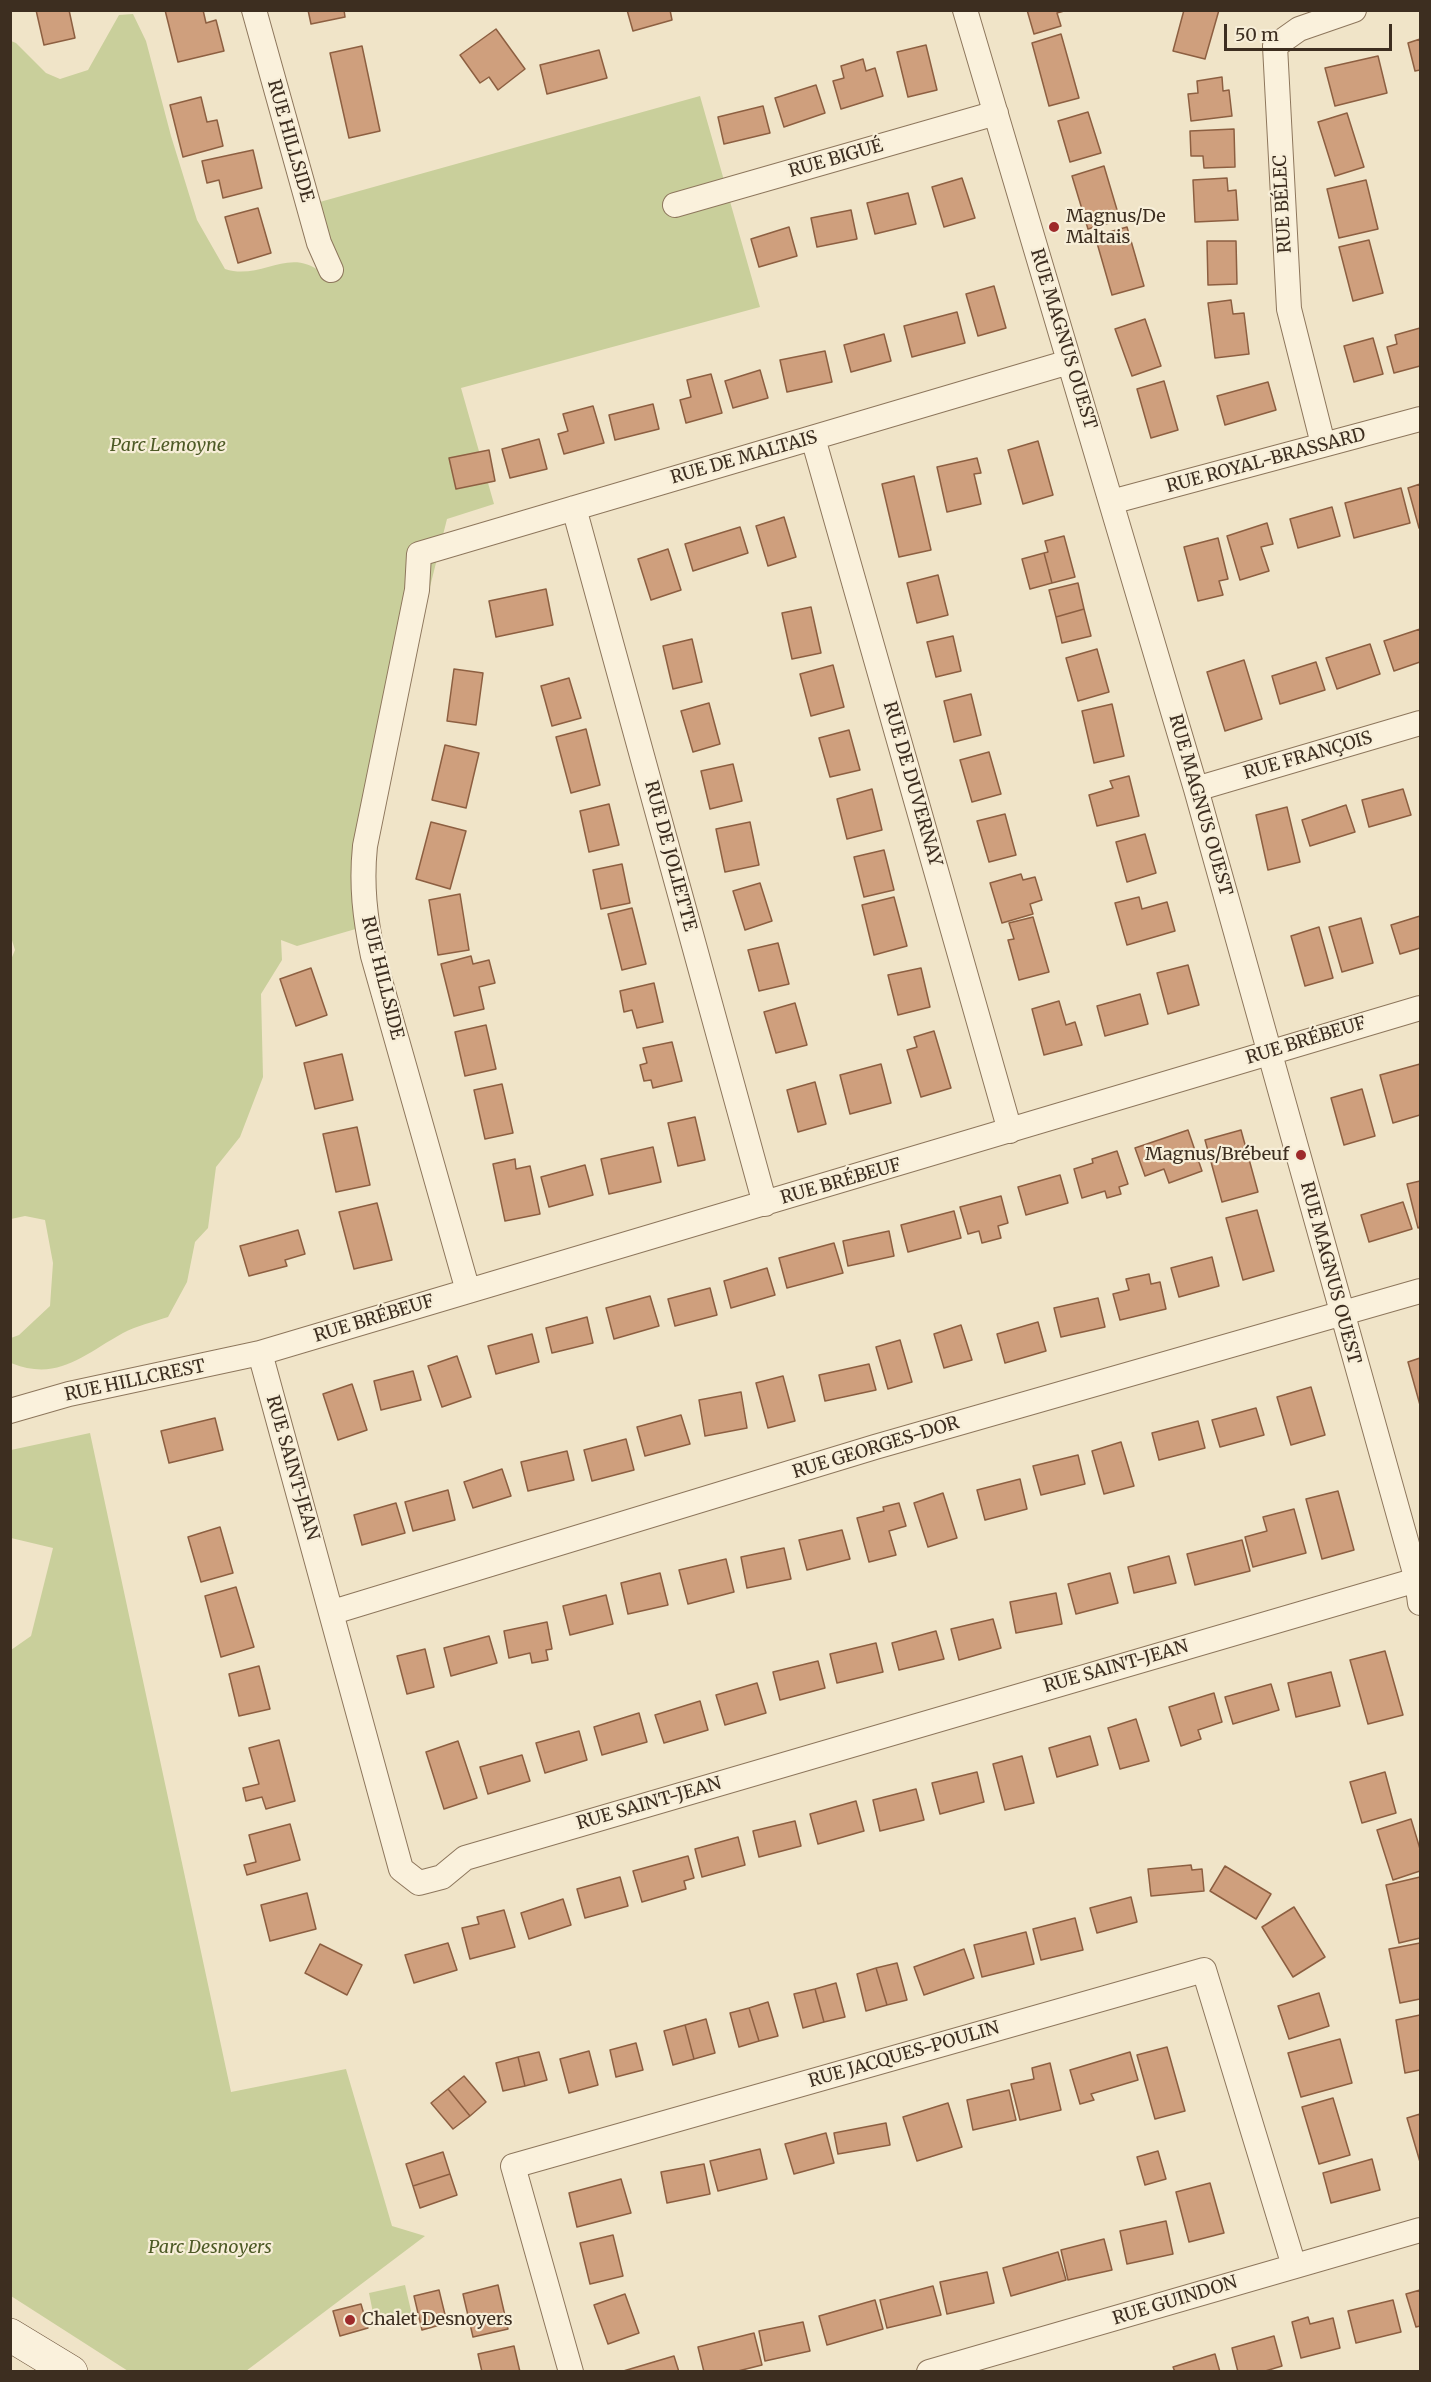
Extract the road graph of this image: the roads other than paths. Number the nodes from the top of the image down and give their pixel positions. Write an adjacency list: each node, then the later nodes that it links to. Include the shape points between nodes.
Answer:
1 (254, 10): 6 (street, RUE HILLSIDE, via 319,243)
2 (965, 10): 4 (street, RUE MAGNUS OUEST)
3 (1354, 10): 10 (street, RUE BÉLEC, via 1299,29 1275,46 1288,309)
4 (996, 113): 5 (street, RUE BIGUÉ); 7 (street, RUE MAGNUS OUEST)
5 (675, 205)
6 (331, 270)
7 (1070, 362): 9 (street, RUE DE MALTAIS); 11 (street, RUE MAGNUS OUEST)
8 (1420, 419): 10 (street, RUE ROYAL-BRASSARD)
9 (813, 438): 12 (street, RUE DE MALTAIS); 18 (street, RUE DE DUVERNAY)
10 (1323, 444): 11 (street, RUE ROYAL-BRASSARD)
11 (1111, 502): 15 (street, RUE MAGNUS OUEST)
12 (574, 508): 13 (street, RUE DE MALTAIS); 19 (street, RUE DE JOLIETTE)
13 (419, 554): 20 (street, RUE HILLSIDE, via 417,590 365,846 363,904 373,956)
14 (1420, 723): 15 (street, RUE FRANÇOIS)
15 (1196, 789): 17 (street, RUE MAGNUS OUEST)
16 (1420, 1008): 17 (street, RUE BRÉBEUF)
17 (1270, 1052): 18 (street, RUE BRÉBEUF); 22 (street, RUE MAGNUS OUEST)
18 (1010, 1131): 19 (street, RUE BRÉBEUF)
19 (765, 1204): 20 (street, RUE BRÉBEUF)
20 (468, 1291): 23 (street, RUE BRÉBEUF)
21 (1420, 1291): 22 (street, RUE GEORGES-DOR)
22 (1341, 1314): 25 (street, RUE MAGNUS OUEST); 26 (street, RUE GEORGES-DOR, via 875,1447)
23 (260, 1353): 24 (street, RUE HILLCREST, via 69,1394); 26 (street, RUE SAINT-JEAN)
24 (10, 1411)
25 (1419, 1587): 26 (street, RUE SAINT-JEAN, via 465,1858 442,1877 419,1882 402,1869)
26 (333, 1612)
27 (1420, 2230): 28 (street, RUE GUINDON)
28 (1294, 2266): 31 (street, RUE JACQUES-POULIN, via 1204,1970 513,2166); 32 (street, RUE GUINDON)
29 (10, 2335): 30 (main road)
30 (71, 2372)
31 (571, 2372)
32 (929, 2372)

